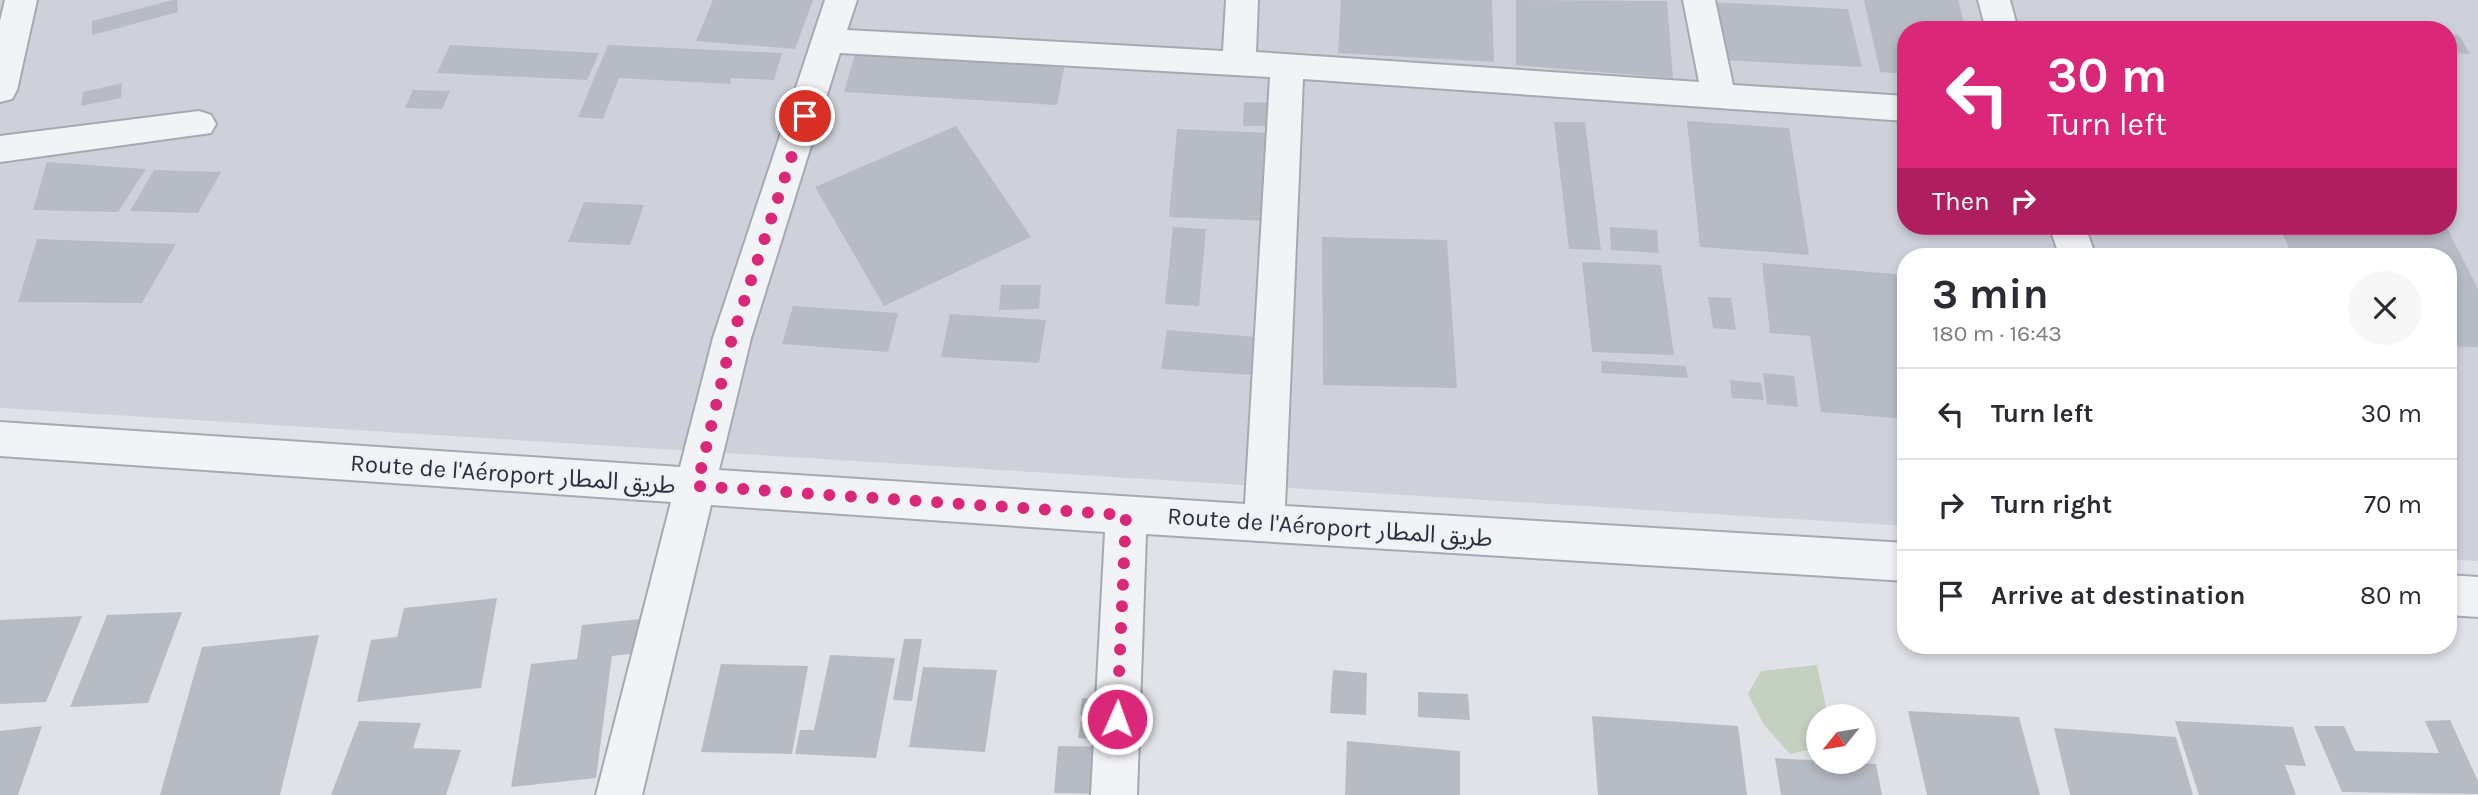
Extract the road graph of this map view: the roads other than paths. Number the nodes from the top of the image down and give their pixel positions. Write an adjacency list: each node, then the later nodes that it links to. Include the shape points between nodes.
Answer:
1 (54, 0): 6 (street)
2 (841, 0): 8 (street)
3 (1242, 0): 9 (street)
4 (1699, 0): 12 (street)
5 (1994, 0): 7 (street)
6 (13, 5): 11 (street)
7 (2000, 21)
8 (829, 41): 9 (street); 17 (street, via 732,338)
9 (1239, 63): 10 (street)
10 (1287, 66): 12 (street); 19 (street)
11 (0, 90)
12 (1719, 98): 13 (street)
13 (1897, 108)
14 (199, 124): 15 (street)
15 (0, 149)
16 (0, 439): 17 (street, Route de l'Aéroport طريق المطار)
17 (697, 486): 18 (street, Route de l'Aéroport طريق المطار); 23 (street)
18 (1126, 515): 19 (street, Route de l'Aéroport طريق المطار); 24 (street)
19 (1264, 523): 20 (street, Route de l'Aéroport طريق المطار)
20 (1897, 561)
21 (2457, 596): 22 (street)
22 (2478, 597)
23 (620, 795)
24 (1114, 795)

